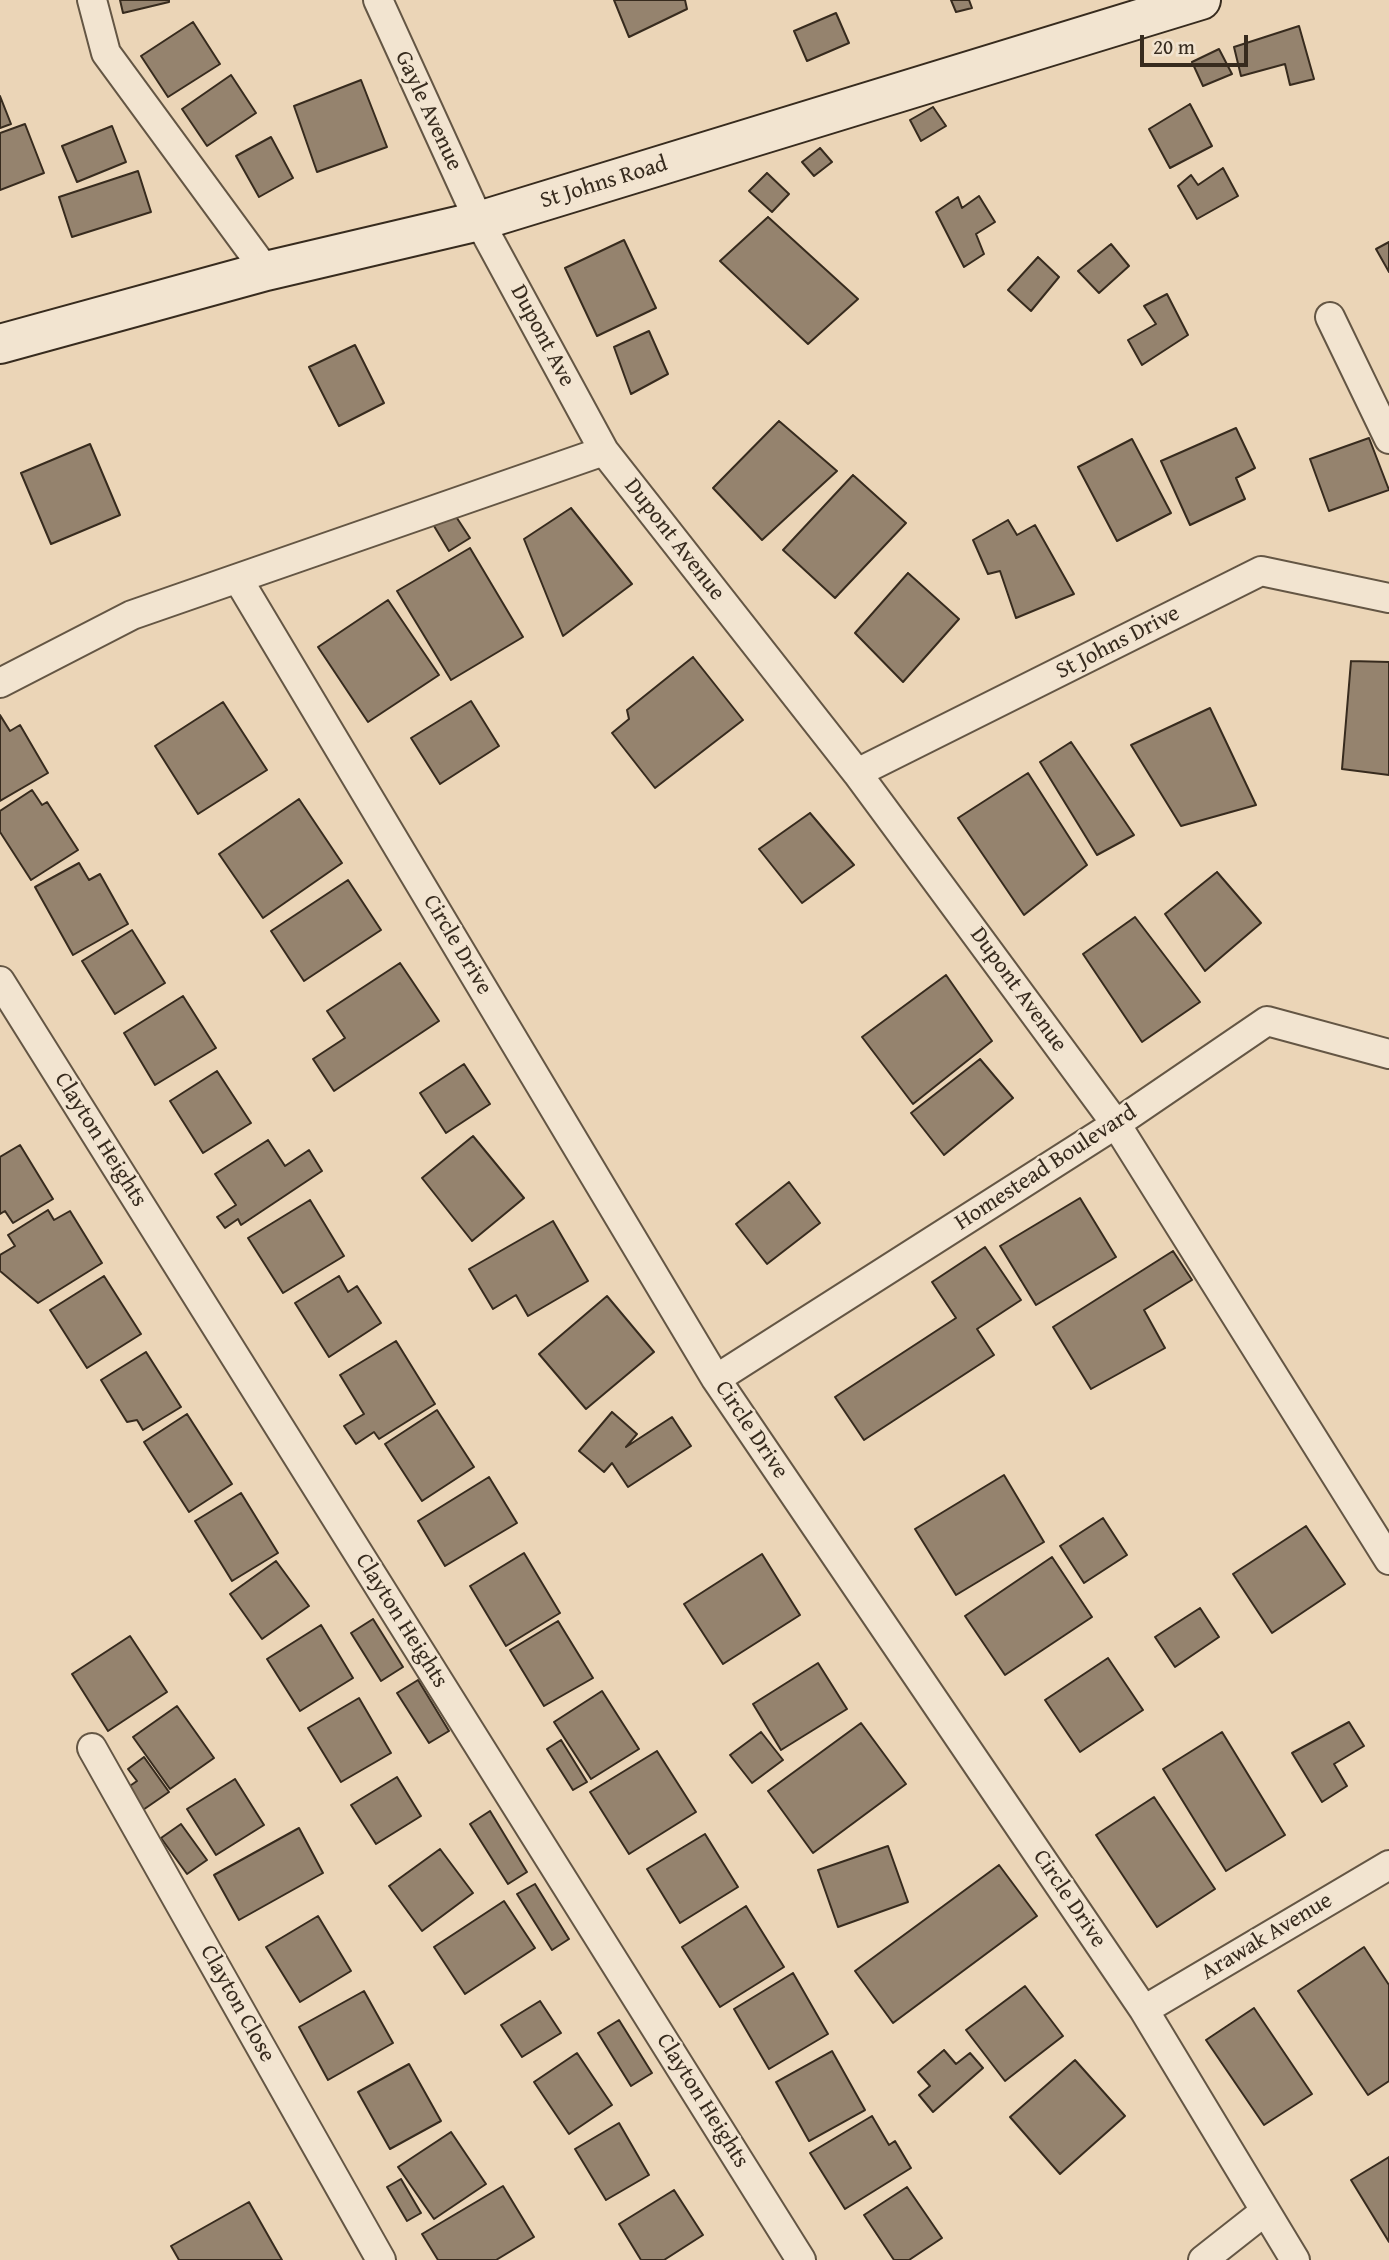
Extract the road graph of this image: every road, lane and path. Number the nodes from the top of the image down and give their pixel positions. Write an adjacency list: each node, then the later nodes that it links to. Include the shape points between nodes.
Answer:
1 (92, 0): 5 (street, via 106,53)
2 (378, 0): 4 (street, Gayle Avenue)
3 (1202, 0): 4 (main road, St Johns Road)
4 (480, 221): 5 (main road, St Johns Road); 9 (street, Dupont Ave)
5 (266, 271): 7 (main road, St Johns Road)
6 (1330, 317): 8 (street)
7 (0, 344)
8 (1389, 439)
9 (604, 451): 10 (street); 13 (street, Dupont Avenue)
10 (239, 579): 12 (street, via 132,615); 17 (street, Circle Drive)
11 (1389, 598): 13 (street, St Johns Drive, via 1261,571)
12 (0, 683)
13 (857, 774): 16 (street, Dupont Avenue)
14 (0, 981): 24 (street, Clayton Heights)
15 (1389, 1054): 16 (street, Homestead Boulevard, via 1267,1021)
16 (1116, 1124): 17 (street, Homestead Boulevard); 18 (street, Dupont Avenue)
17 (716, 1379): 21 (street, Circle Drive)
18 (1389, 1560)
19 (92, 1748): 23 (street, Clayton Close)
20 (1389, 1865): 21 (street, Arawak Avenue)
21 (1144, 2010): 22 (street, Circle Drive)
22 (1264, 2212): 25 (street); 26 (street, Circle Drive)
23 (381, 2260)
24 (802, 2260)
25 (1203, 2260)
26 (1296, 2260)

